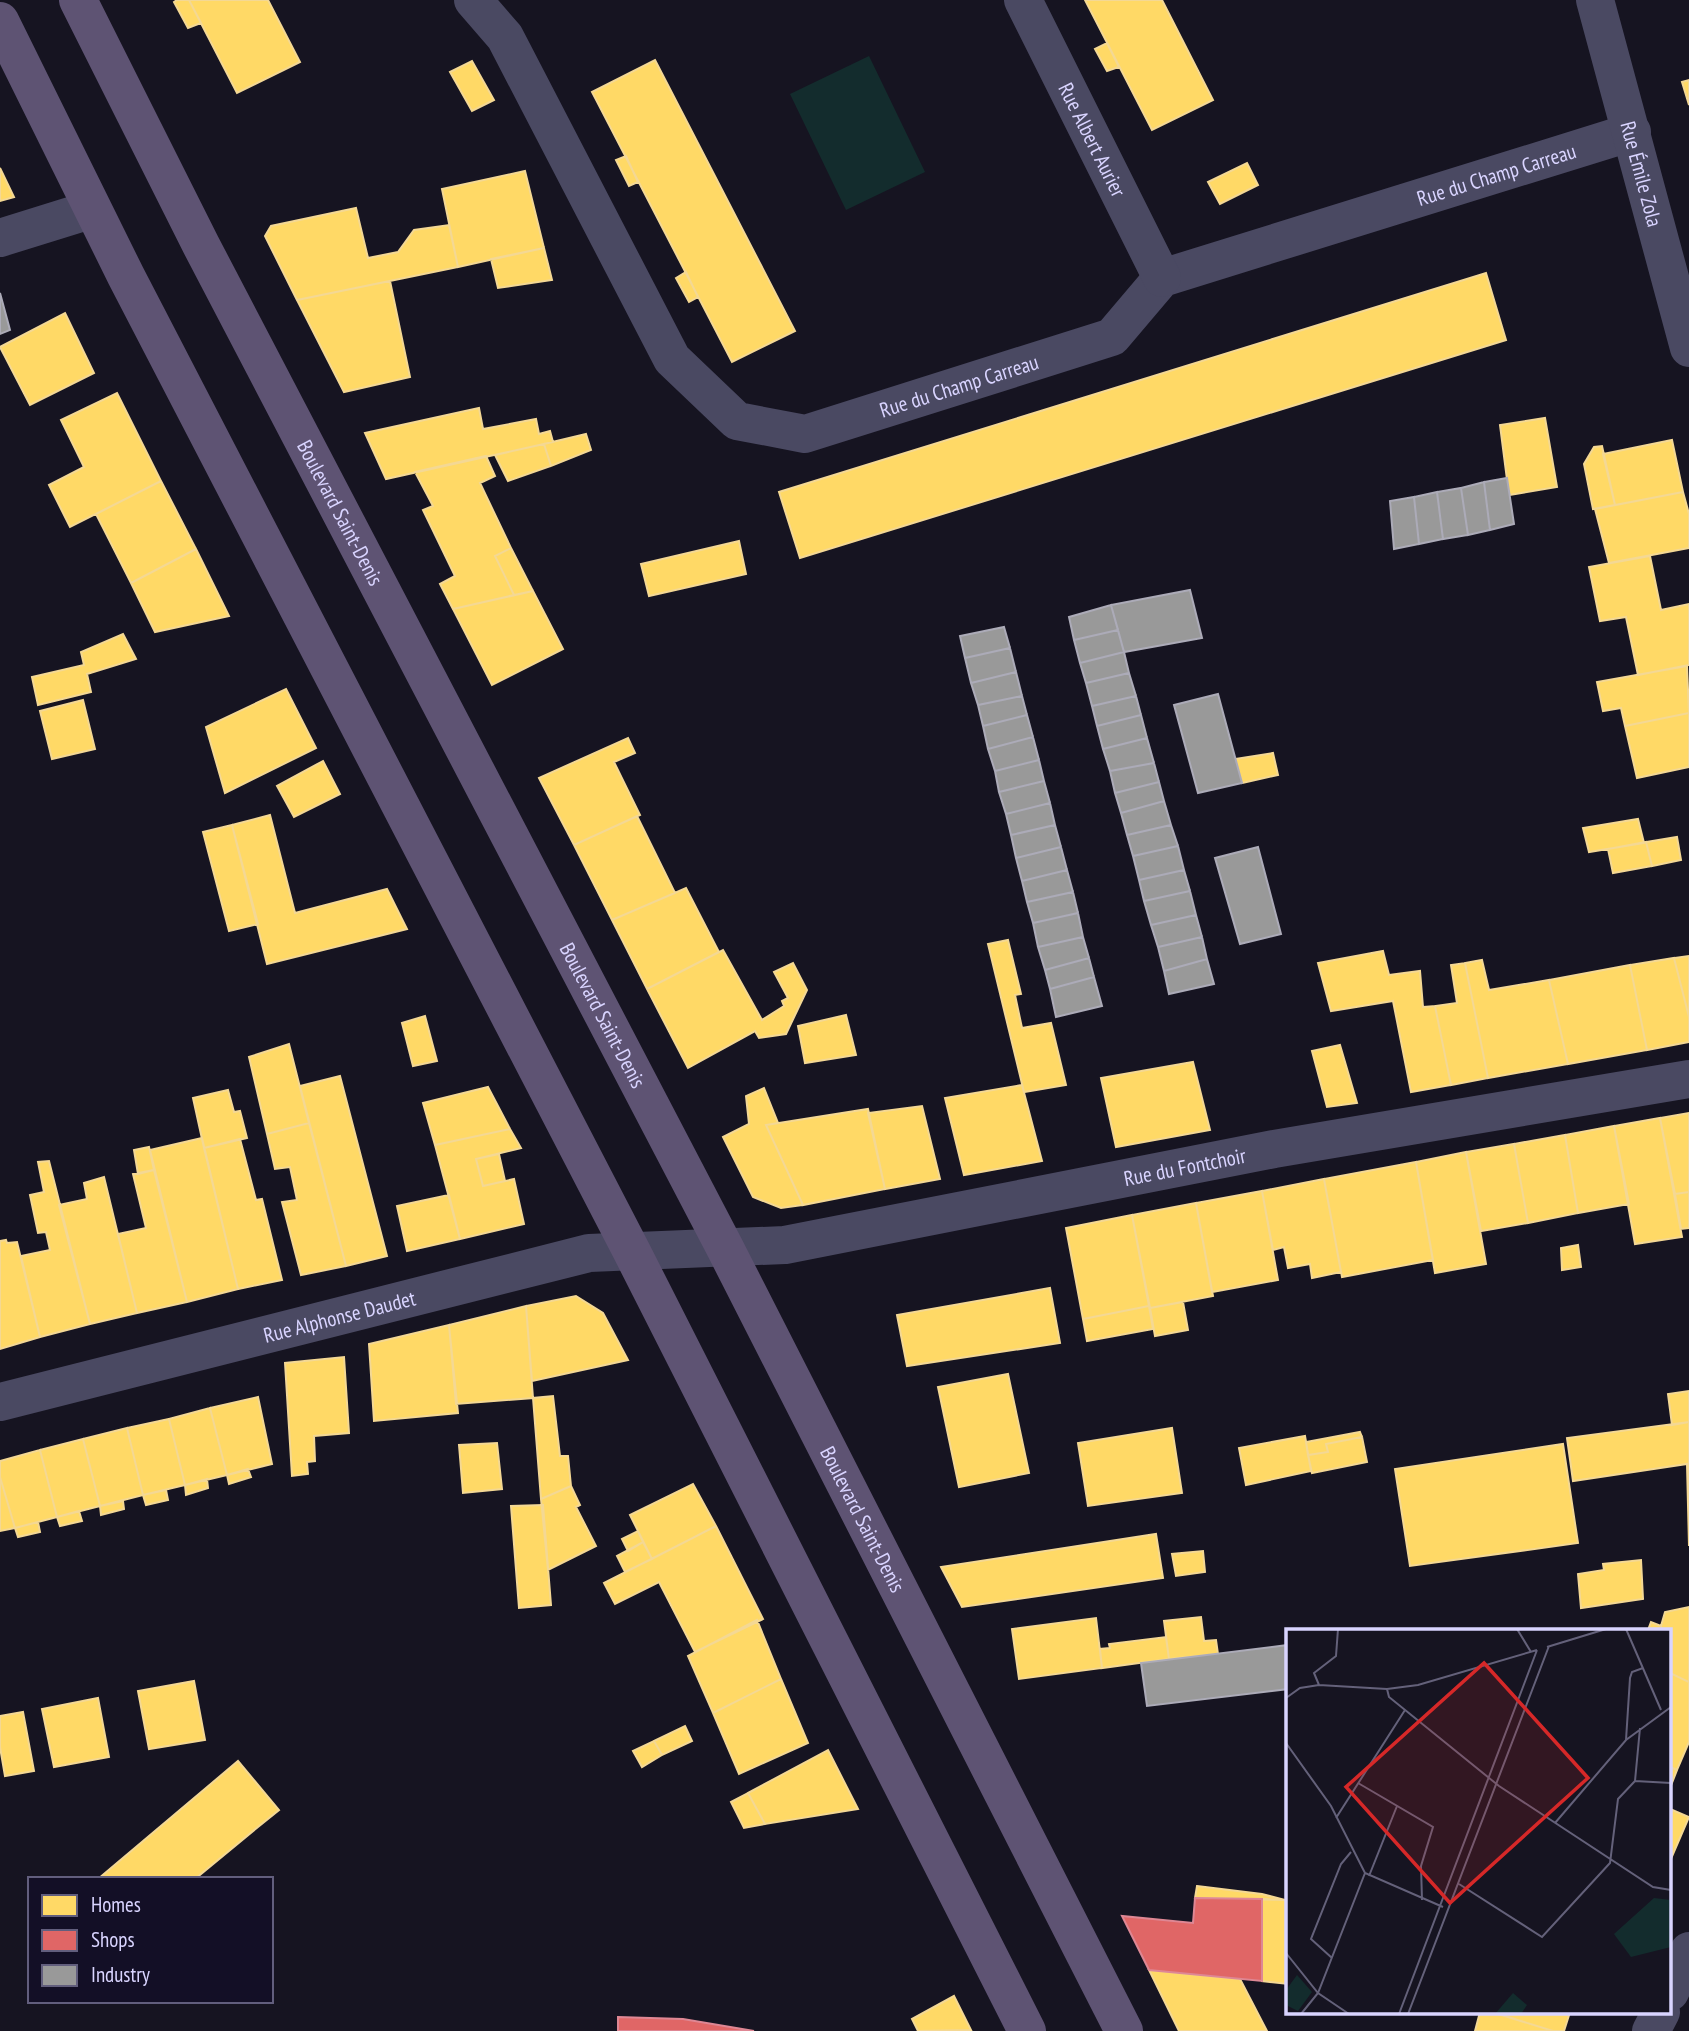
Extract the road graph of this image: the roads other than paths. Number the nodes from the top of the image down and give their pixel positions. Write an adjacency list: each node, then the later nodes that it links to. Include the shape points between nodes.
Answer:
1 (78, 0): 12 (main road, Boulevard Saint-Denis, via 201,245)
2 (473, 0): 9 (street, Rue du Champ Carreau, via 505,37 673,359 737,421 805,434 1112,337)
3 (1023, 0): 9 (street, Rue Albert Aurier)
4 (1595, 0): 6 (street, Rue Émile Zola)
5 (0, 21): 14 (main road, via 126,276)
6 (1632, 132): 9 (street, Rue du Champ Carreau); 10 (street, Rue Émile Zola)
7 (77, 214): 8 (street)
8 (0, 239)
9 (1162, 278)
10 (1689, 348)
11 (1689, 1079): 12 (street, Rue du Fontchoir, via 1274,1149 785,1245)
12 (725, 1248): 13 (street, Rue du Fontchoir); 20 (main road, Boulevard Saint-Denis)
13 (681, 1250): 14 (street, Rue Alphonse Daudet)
14 (632, 1252): 15 (street, Rue Alphonse Daudet, via 589,1253); 19 (main road)
15 (0, 1402)
16 (1689, 1951): 17 (street)
17 (1672, 1988)
18 (1660, 2014): 21 (street)
19 (1027, 2031)
20 (1124, 2031)
21 (1651, 2031)

